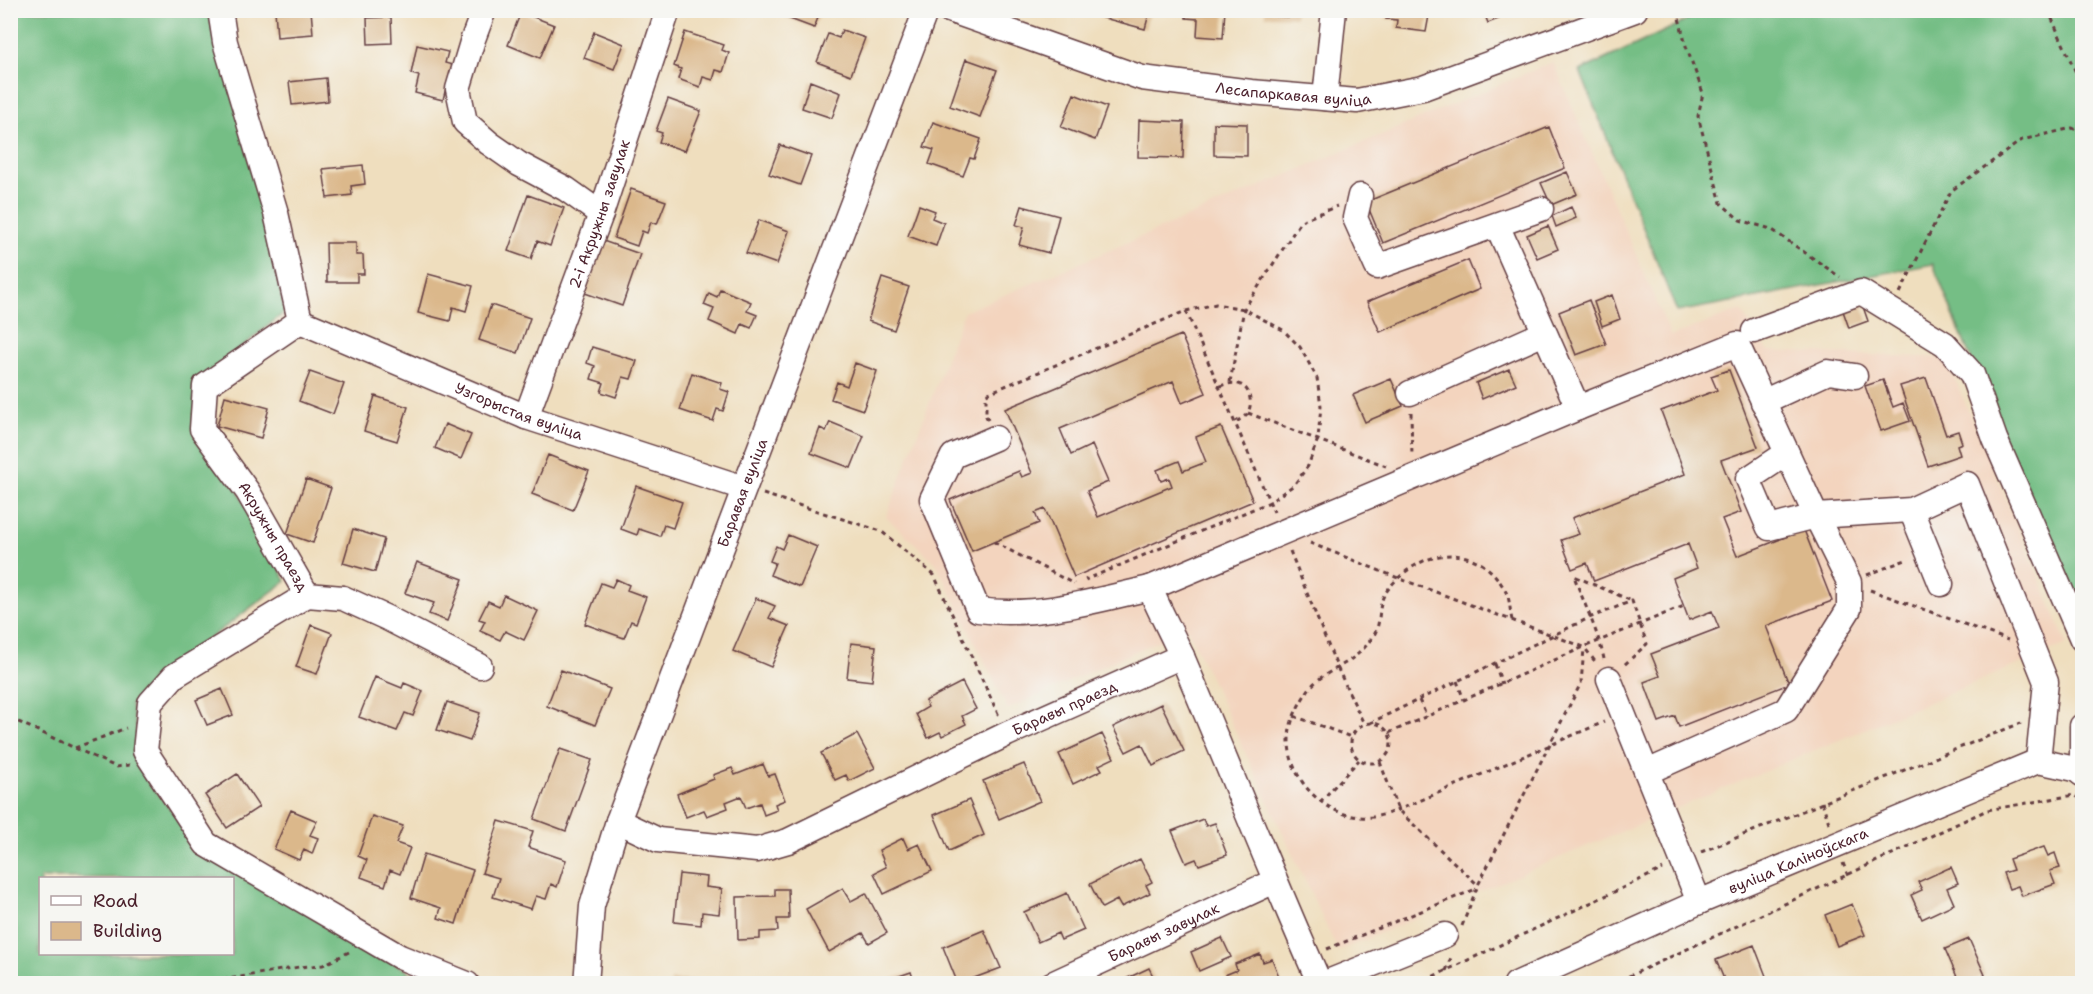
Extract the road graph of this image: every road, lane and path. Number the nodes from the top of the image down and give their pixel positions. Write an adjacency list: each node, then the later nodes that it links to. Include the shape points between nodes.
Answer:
1 (220, 10): 21 (street, via 225,42 276,213)
2 (484, 10): 15 (street, via 459,89 465,122 519,164)
3 (668, 10): 15 (street, 2-і Акружны завулак)
4 (926, 10): 37 (street, Баравая вуліца)
5 (949, 10): 11 (street, Лесапаркавая вуліца, via 1142,78)
6 (1335, 10): 11 (street)
7 (1635, 10): 11 (street, Лесапаркавая вуліца, via 1423,88 1357,101)
8 (1677, 10): 17 (path, via 1703,93 1698,116 1721,203 1740,220 1771,229)
9 (2048, 10): 10 (path)
10 (2082, 86)
11 (1325, 98)
12 (2082, 132): 20 (path, via 2072,128 2022,140 1951,191)
13 (1360, 196): 16 (street, via 1355,218 1377,267); 18 (path, via 1301,221)
14 (1541, 209): 16 (street)
15 (602, 214): 31 (street, 2-і Акружны завулак)
16 (1497, 225): 23 (street)
17 (1861, 292): 20 (street); 22 (street)
18 (1244, 309): 19 (path, via 1215,304); 25 (path); 34 (path, via 1283,330 1300,347 1317,378 1321,406)
19 (1186, 311): 26 (path); 33 (path, via 986,394 986,416)
20 (1892, 311): 55 (street, via 1945,344 1972,374 1995,439)
21 (300, 321): 31 (street, Узгорыстая вуліца); 48 (street, Акружны праезд, via 205,386 202,429 248,492)
22 (1754, 331)
23 (1544, 333): 27 (street); 29 (street)
24 (1855, 376): 28 (street, via 1828,372)
25 (1230, 382): 26 (path); 30 (path, via 1242,384 1249,393)
26 (1220, 386): 32 (path)
27 (1410, 393): 36 (path)
28 (1763, 402): 29 (street, via 1737,344); 35 (street)
29 (1578, 408): 36 (street)
30 (1248, 413): 32 (path); 34 (path)
31 (526, 417): 37 (street, Узгорыстая вуліца)
32 (1235, 423): 38 (path)
33 (995, 438): 47 (street, via 953,456 932,499 978,610 1032,612)
34 (1318, 439): 36 (path); 38 (path, via 1308,466 1294,485)
35 (1787, 453): 40 (street); 40 (street, via 1748,479 1769,528)
36 (1413, 477): 41 (street)
37 (744, 488): 77 (path, via 881,531 934,575); 91 (street, Баравая вуліца)
38 (1270, 502): 41 (path); 42 (path, via 1075,584)
39 (1911, 510): 40 (street); 43 (street); 58 (street, via 1967,484)
40 (1815, 516): 45 (street)
41 (1282, 532): 44 (path); 47 (street); 62 (path)
42 (994, 542)
43 (1928, 551): 45 (path); 46 (street)
44 (1398, 578): 52 (path); 52 (path, via 1414,564 1433,556 1453,554 1473,560 1494,574 1508,595); 62 (path, via 1380,602 1375,635 1360,653)
45 (1848, 582): 58 (path); 86 (street, via 1849,609 1786,710)
46 (1941, 584)
47 (1150, 588): 59 (street)
48 (307, 595): 61 (street, via 343,598); 73 (street, Акружны праезд, via 174,676 150,703)
49 (1632, 601): 51 (path); 51 (path, via 1574,576); 53 (path)
50 (1684, 606): 53 (path)
51 (1589, 618): 54 (path); 56 (path)
52 (1512, 620): 54 (path)
53 (1640, 624): 56 (path); 63 (path, via 1647,644)
54 (1555, 636): 57 (path); 60 (path)
55 (2082, 639)
56 (1600, 640): 57 (path); 63 (path)
57 (1584, 647): 63 (path); 65 (path); 80 (path, via 1581,683)
58 (2033, 649): 69 (street, via 2046,682)
59 (1182, 656): 77 (street, Баравы праезд); 93 (street)
60 (1495, 664): 64 (path); 65 (path)
61 (480, 666)
62 (1337, 668): 70 (path, via 1311,687); 75 (path)
63 (1609, 679): 68 (street)
64 (1457, 681): 66 (path); 67 (path)
65 (1502, 684): 67 (path)
66 (1419, 700): 71 (path); 74 (path)
67 (1464, 700): 71 (path)
68 (1623, 713): 80 (path); 86 (street)
69 (2043, 714): 83 (street); 92 (path)
70 (1293, 716): 79 (path); 89 (path, via 1289,739 1293,763 1303,784)
71 (1427, 717): 78 (path)
72 (10, 718): 81 (path)
73 (148, 720): 81 (path); 85 (street, Акружны праезд, via 145,751)
74 (1370, 723): 75 (path); 78 (path)
75 (1364, 724): 79 (path)
76 (2082, 726): 87 (street)
77 (1007, 734): 91 (street, Баравы праезд, via 788,842 757,850 658,840)
78 (1389, 734): 84 (path, via 1389,753)
79 (1351, 737): 82 (path, via 1351,750)
80 (1547, 747): 90 (path); 94 (path)
81 (75, 748): 85 (path, via 116,767)
82 (1359, 760): 84 (path, via 1369,764); 89 (path)
83 (2038, 761): 87 (street); 95 (street, вуліца Каліноўскага)
84 (1380, 762): 90 (path)
85 (153, 764): 97 (street, Акружны праезд, via 206,844)
86 (1647, 772): 92 (street)
87 (2082, 774)
88 (2082, 800): 107 (path, via 2075,795 1987,810)
89 (1320, 802): 90 (path, via 1344,814 1371,817)
90 (1398, 810): 94 (path)
91 (618, 821): 102 (street, Баравая вуліца, via 592,906)
92 (1683, 860): 95 (street); 99 (path)
93 (1275, 881): 103 (street, Баравы завулак); 104 (street)
94 (1477, 887): 96 (path); 98 (path)
95 (1699, 902): 106 (street, вуліца Каліноўскага)
96 (1453, 939): 99 (path); 104 (street)
97 (372, 941): 100 (path, via 323,965); 101 (street, Акружны праезд, via 400,957)
98 (1320, 952)
99 (1446, 971): 105 (path)
100 (188, 984)
101 (467, 984)
102 (586, 984)
103 (1052, 984)
104 (1322, 984)
105 (1417, 984)
106 (1516, 984)
107 (1612, 984)

